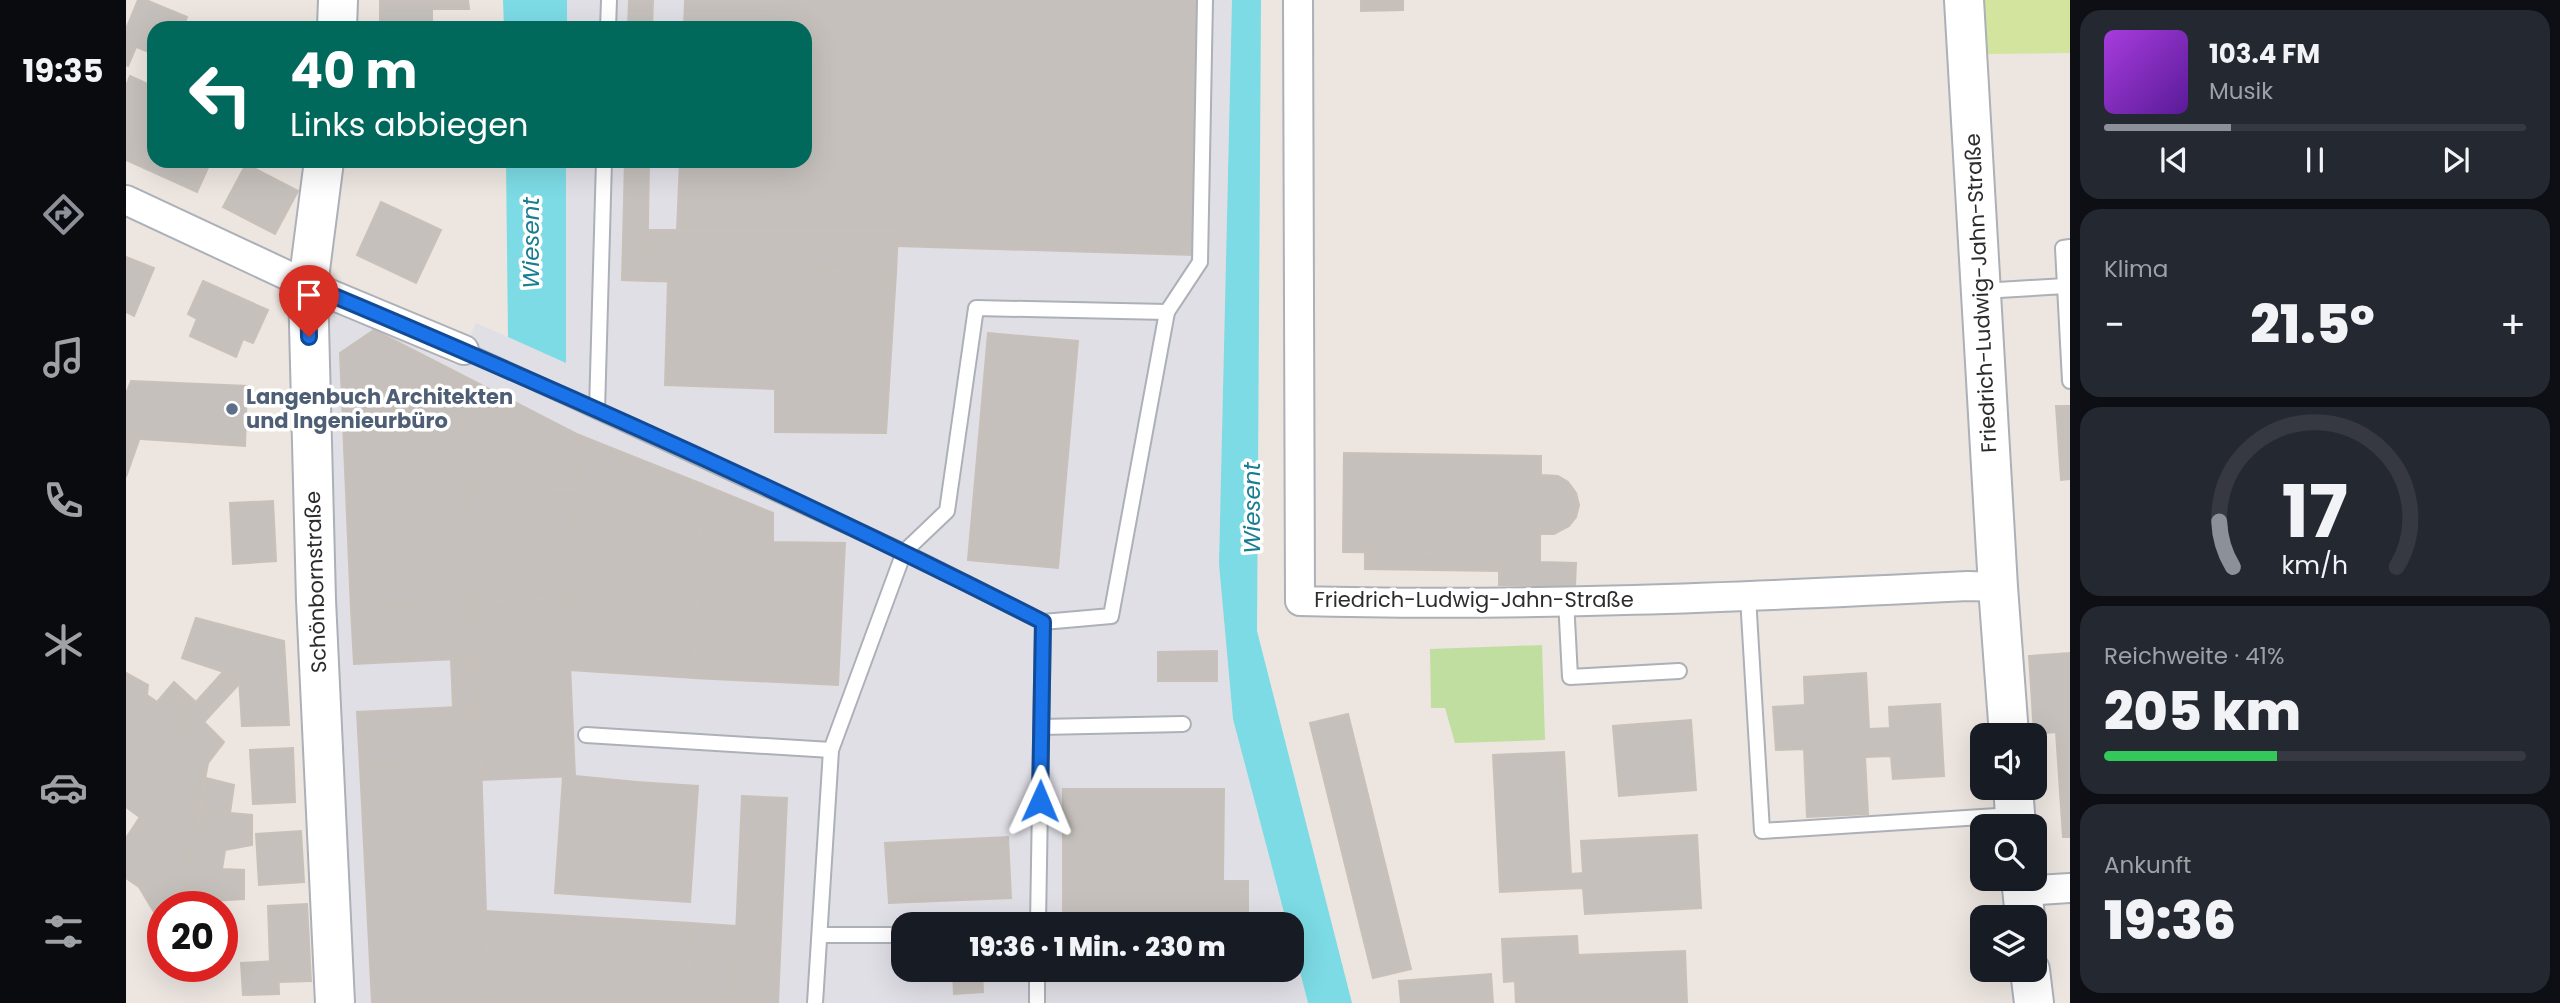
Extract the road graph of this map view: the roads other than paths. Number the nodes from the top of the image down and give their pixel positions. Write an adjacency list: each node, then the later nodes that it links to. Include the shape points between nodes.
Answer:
1 (338, 0): 6 (street)
2 (609, 0): 7 (lane)
3 (1205, 0): 15 (lane, via 1200,262)
4 (1298, 0): 22 (street, Friedrich-Ludwig-Jahn-Straße, via 1300,601)
5 (1964, 0): 14 (street, Friedrich-Ludwig-Jahn-Straße)
6 (337, 21)
7 (608, 21)
8 (323, 168): 12 (street, Schönbornstraße)
9 (604, 168): 18 (lane)
10 (126, 200): 12 (street)
11 (2070, 247): 13 (lane, via 2063,248)
12 (308, 285): 16 (street); 38 (street, Schönbornstraße)
13 (2064, 286): 14 (lane); 17 (lane)
14 (1981, 291): 20 (street, Friedrich-Ludwig-Jahn-Straße)
15 (1167, 312): 19 (lane, via 976,308 947,511); 23 (lane, via 1111,615)
16 (464, 350): 18 (lane)
17 (2070, 381)
18 (597, 411): 19 (lane)
19 (904, 552): 23 (lane); 29 (lane)
20 (1998, 587): 21 (street, Friedrich-Ludwig-Jahn-Straße); 25 (street, Friedrich-Ludwig-Jahn-Straße)
21 (1748, 597): 22 (street, Friedrich-Ludwig-Jahn-Straße); 30 (lane, via 1762,831)
22 (1566, 600): 24 (lane, via 1570,677)
23 (1043, 622): 27 (lane)
24 (1679, 671)
25 (2008, 723)
26 (1183, 724): 27 (lane)
27 (1041, 727): 33 (lane)
28 (586, 735): 29 (lane)
29 (831, 750): 34 (lane)
30 (2014, 810)
31 (2070, 888): 32 (street)
32 (2023, 895)
33 (1038, 912)
34 (820, 935): 35 (lane); 39 (lane)
35 (891, 935)
36 (1037, 982): 40 (lane)
37 (2031, 982): 41 (street)
38 (335, 1003)
39 (815, 1003)
40 (1037, 1003)
41 (2034, 1003)

